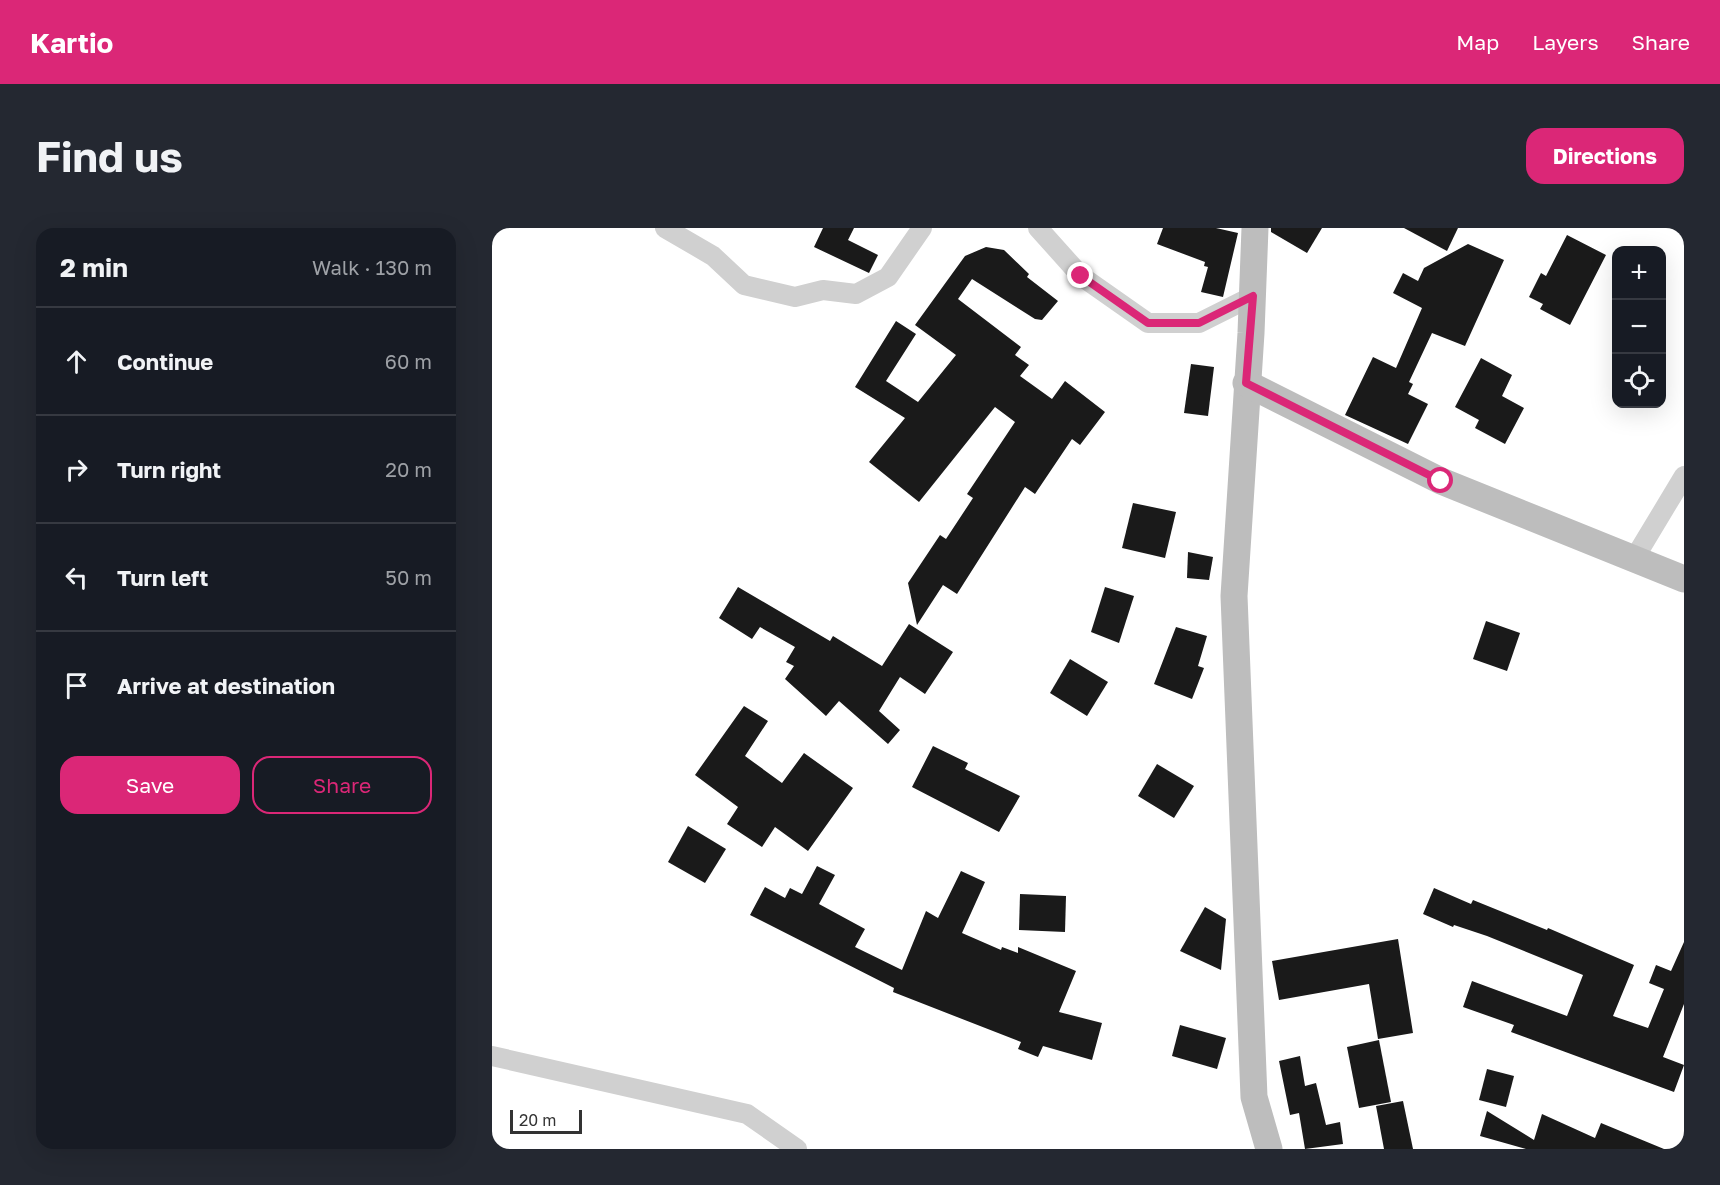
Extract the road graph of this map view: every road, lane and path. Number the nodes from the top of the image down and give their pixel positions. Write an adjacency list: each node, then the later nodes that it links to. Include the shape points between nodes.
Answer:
1 (922, 228): 4 (street, via 888,277 856,294 823,290 795,297 744,285 713,256)
2 (1038, 228): 5 (street, via 1081,276 1148,323 1199,323)
3 (1255, 228): 5 (main road)
4 (677, 231)
5 (1253, 296): 6 (main road)
6 (1246, 383): 8 (main road, via 1441,481); 12 (main road, via 1234,596 1253,1086)
7 (1684, 476): 8 (street)
8 (1634, 559): 9 (main road)
9 (1684, 579)
10 (492, 1056): 11 (street, via 747,1114)
11 (797, 1149)
12 (1269, 1149)

